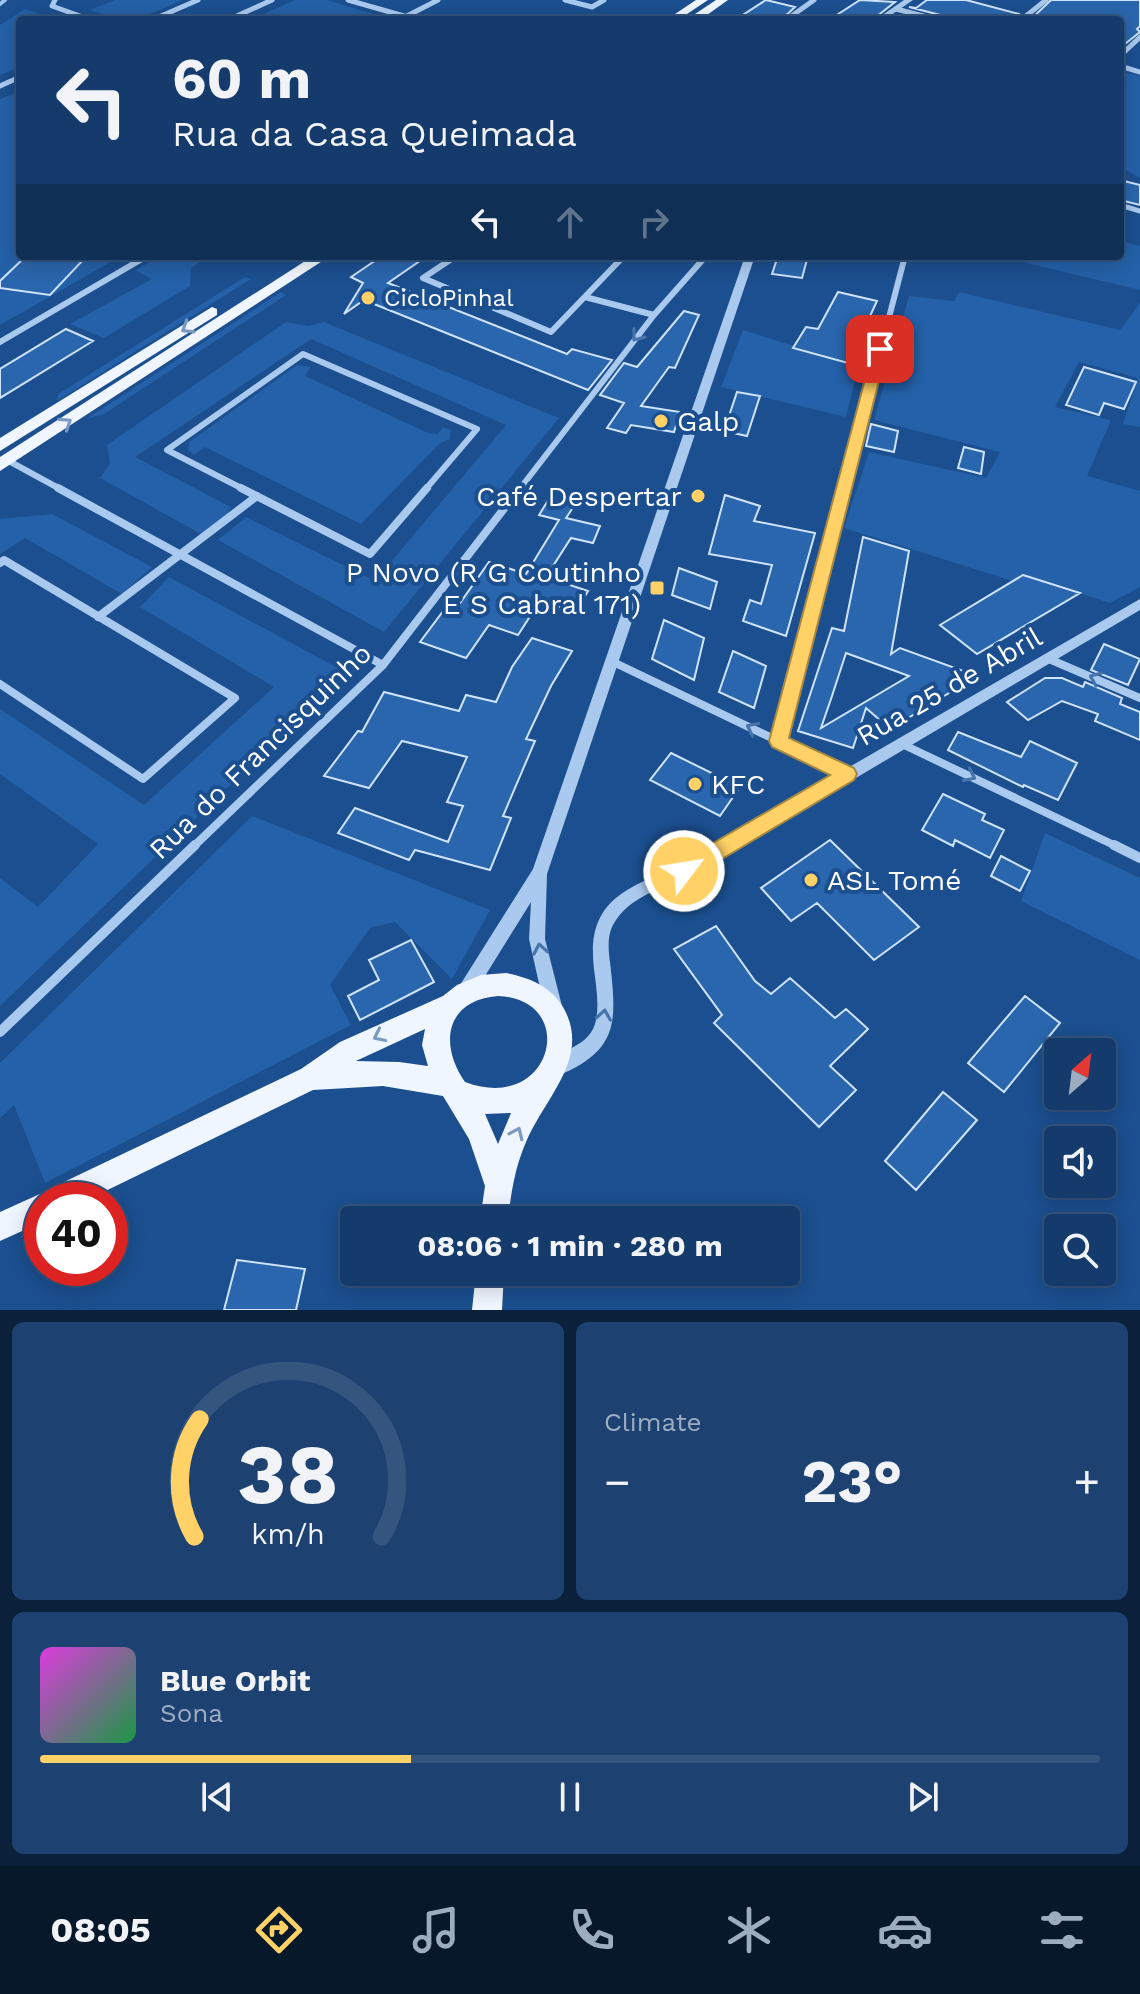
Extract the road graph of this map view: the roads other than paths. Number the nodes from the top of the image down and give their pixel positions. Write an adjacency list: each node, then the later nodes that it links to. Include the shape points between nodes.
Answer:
1 (55, 0): 14 (street, via 52,6)
2 (198, 0): 15 (street)
3 (272, 0): 16 (street)
4 (348, 0): 17 (street)
5 (438, 0): 17 (street)
6 (565, 0): 7 (street, via 592,7)
7 (604, 0)
8 (703, 0): 18 (main road)
9 (723, 0): 19 (main road)
10 (814, 0): 20 (street)
11 (909, 0): 13 (street)
12 (1046, 0): 23 (street)
13 (896, 9): 21 (street); 22 (street)
14 (80, 16)
15 (161, 16)
16 (237, 16)
17 (406, 16)
18 (677, 16)
19 (698, 16)
20 (792, 16)
21 (885, 16)
22 (923, 16)
23 (1026, 16)
24 (1140, 37): 25 (street)
25 (1124, 52)
26 (140, 260): 36 (street)
27 (294, 260): 37 (main road, one-way to 37)
28 (317, 260): 37 (main road, one-way to 28)
29 (450, 260): 34 (street, via 423,278 551,332)
30 (620, 260): 34 (street)
31 (702, 260): 35 (street, Rua do Francisquinho)
32 (749, 260): 44 (street)
33 (904, 260): 48 (street)
34 (585, 297): 35 (street)
35 (654, 315): 45 (street, Rua do Francisquinho, one-way to 45)
36 (0, 342)
37 (2, 457): 39 (street)
38 (257, 496): 38 (street, via 167,450 303,354 477,429 370,554); 39 (street)
39 (181, 555): 42 (street); 45 (street)
40 (0, 563): 42 (street, via 4,560)
41 (1140, 604): 43 (street, Rua 25 de Abril)
42 (98, 617): 46 (street, via 235,698 143,779)
43 (1049, 659): 47 (street, one-way to 43); 49 (street, Rua 25 de Abril)
44 (611, 661): 48 (street, one-way to 44); 52 (street)
45 (383, 665): 55 (street, Rua do Francisquinho)
46 (0, 684)
47 (1140, 698)
48 (779, 741): 50 (street)
49 (900, 743): 50 (street, Rua 25 de Abril); 51 (street, one-way to 51)
50 (847, 774): 57 (street, Rua 25 de Abril, one-way to 50, via 595,1042 606,1020 599,946 604,922 616,906)
51 (1140, 858)
52 (540, 872): 53 (street); 54 (street, one-way to 52, via 537,939)
53 (457, 1000): 54 (main road, via 501,984 520,987 543,1001); 56 (main road, one-way to 56, via 349,1051); 58 (main road, via 439,1023 434,1044 438,1066)
54 (559, 1024): 57 (main road, via 561,1046)
55 (0, 1032)
56 (310, 1078): 58 (main road, via 365,1071 418,1074); 60 (main road)
57 (547, 1078): 58 (main road, via 514,1102 484,1103); 59 (main road, one-way to 57)
58 (453, 1088): 59 (main road, via 476,1124)
59 (496, 1180): 61 (main road)
60 (94, 1182)
61 (495, 1206)
62 (24, 1216): 63 (main road)
63 (0, 1227)
64 (489, 1286): 65 (main road)
65 (487, 1310)

